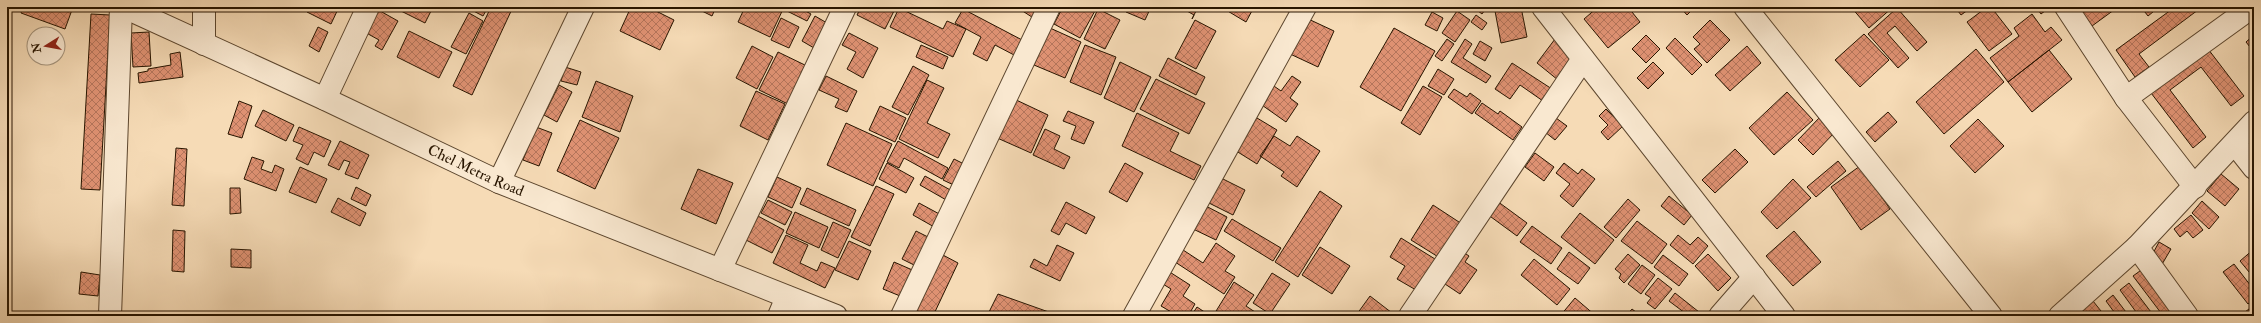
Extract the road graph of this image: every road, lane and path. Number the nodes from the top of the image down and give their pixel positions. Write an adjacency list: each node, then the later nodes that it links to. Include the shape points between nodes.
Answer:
1 (122, 7): 12 (street, Chel Metra Road); 25 (street)
2 (204, 7): 12 (street)
3 (368, 7): 14 (street)
4 (584, 7): 19 (street)
5 (845, 7): 22 (street)
6 (1050, 7): 27 (street)
7 (1305, 7): 28 (street)
8 (1543, 7): 13 (street)
9 (1745, 7): 32 (street)
10 (2066, 7): 15 (street)
11 (2252, 7): 15 (street)
12 (204, 44): 14 (street, Chel Metra Road)
13 (1583, 59): 23 (street); 29 (street)
14 (325, 98): 19 (street, Chel Metra Road)
15 (2126, 98): 20 (street)
16 (2254, 122): 17 (street)
17 (2235, 144): 18 (street); 20 (street)
18 (2254, 168)
19 (499, 182): 22 (street, Chel Metra Road)
20 (2195, 187): 21 (street)
21 (2137, 247): 33 (street); 34 (street)
22 (720, 270): 24 (street, Chel Metra Road)
23 (1754, 277): 30 (street); 31 (street)
24 (783, 306): 26 (street, Chel Metra Road)
25 (110, 316)
26 (836, 316)
27 (902, 316)
28 (1134, 316)
29 (1410, 316)
30 (1720, 316)
31 (1784, 316)
32 (1991, 316)
33 (2060, 316)
34 (2186, 316)

